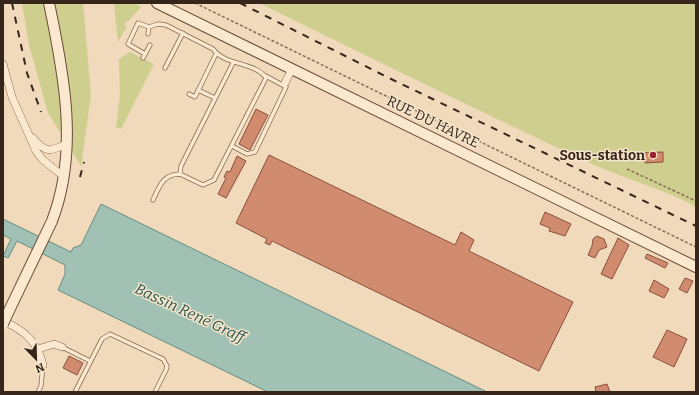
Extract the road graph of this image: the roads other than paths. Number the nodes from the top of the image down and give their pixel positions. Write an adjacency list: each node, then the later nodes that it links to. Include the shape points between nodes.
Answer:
1 (49, 3): 19 (main road, via 65,86)
2 (157, 3): 11 (main road, RUE DU HAVRE)
3 (148, 27): 4 (lane, via 166,25); 5 (lane); 6 (lane, via 138,23 127,41 144,56)
4 (183, 33): 7 (lane, via 213,49); 10 (lane)
5 (148, 34)
6 (150, 45)
7 (216, 54): 8 (lane); 15 (lane)
8 (233, 63): 12 (lane, via 242,64); 17 (lane)
9 (3, 64): 13 (street)
10 (165, 68)
11 (292, 69): 14 (street); 24 (main road, RUE DU HAVRE)
12 (264, 75): 14 (lane); 20 (lane, via 265,82)
13 (4, 78): 18 (street)
14 (284, 84): 20 (lane, via 286,87 255,152 247,154)
15 (198, 90): 16 (lane, via 195,97); 17 (lane)
16 (189, 94)
17 (215, 98): 21 (lane, via 181,166)
18 (30, 134): 19 (street, via 44,149 49,150 56,150); 22 (street, via 40,155)
19 (66, 141): 22 (main road)
20 (232, 146): 21 (lane, via 211,183 203,185)
21 (180, 174): 23 (lane, via 170,176 161,182)
22 (63, 176): 25 (main road, via 57,208)
23 (153, 200)
24 (696, 267)
25 (4, 321): 27 (street, via 28,337)
26 (62, 347): 27 (street, via 54,344); 28 (lane)
27 (38, 349): 29 (street)
28 (90, 361): 31 (lane); 32 (lane, via 102,339 110,334 114,335 163,359 167,366)
29 (43, 365): 30 (lane)
30 (38, 392)
31 (76, 392)
32 (155, 392)

